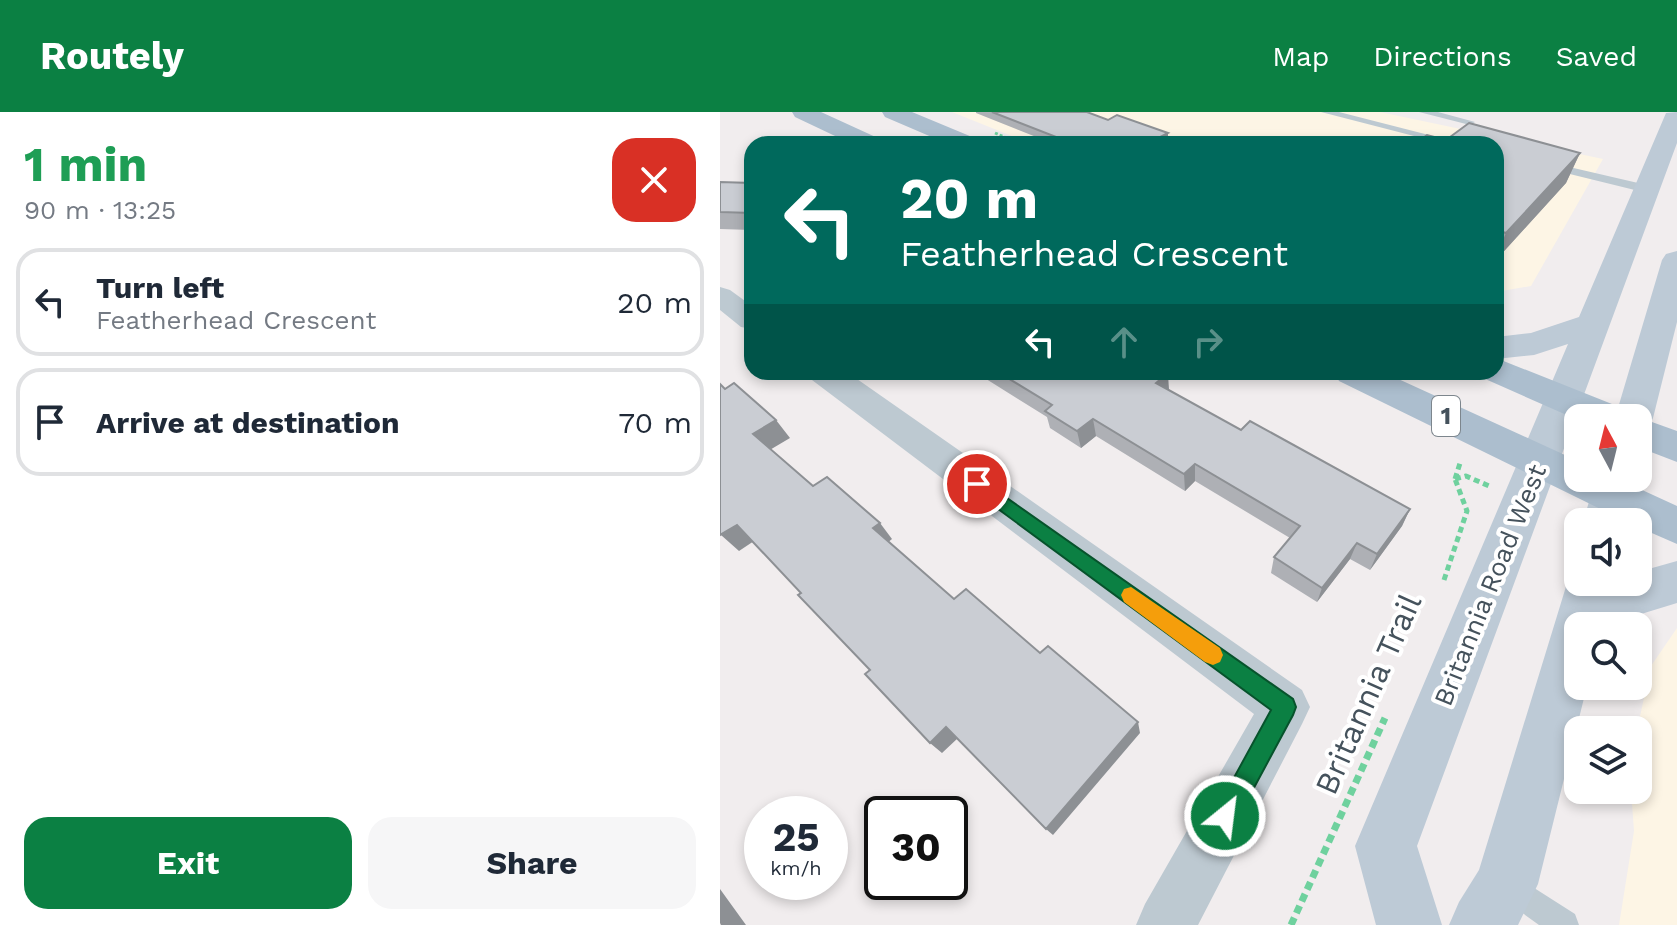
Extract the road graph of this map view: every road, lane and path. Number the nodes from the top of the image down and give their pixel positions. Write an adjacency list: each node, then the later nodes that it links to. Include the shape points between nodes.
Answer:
1 (803, 112): 7 (main road)
2 (893, 112): 8 (main road)
3 (1326, 112): 9 (lane)
4 (1424, 112): 6 (lane)
5 (1677, 113): 11 (main road, Britannia Road West)
6 (1470, 122)
7 (854, 136)
8 (949, 136)
9 (1426, 136)
10 (1504, 155): 11 (lane)
11 (1647, 189): 15 (main road, Britannia Road West)
12 (1677, 260): 16 (main road)
13 (720, 296): 14 (street)
14 (744, 314)
15 (1593, 324): 17 (main road, via 1534,344); 22 (main road, Britannia Road West)
16 (1655, 341): 18 (main road); 24 (main road)
17 (1504, 347)
18 (1677, 369)
19 (1504, 373): 22 (main road)
20 (835, 380): 39 (street, via 1285,707)
21 (1369, 380): 27 (main road, 1)
22 (1563, 399): 23 (main road); 27 (main road, Britannia Road West)
23 (1575, 404)
24 (1638, 404)
25 (1652, 437): 26 (main road)
26 (1677, 447)
27 (1539, 460): 31 (main road, 1); 41 (main road, Britannia Road West, via 1386,846)
28 (1457, 466): 30 (path)
29 (1466, 476): 30 (path)
30 (1455, 479): 34 (path, Britannia Trail, via 1467,511)
31 (1611, 498): 32 (main road, 1)
32 (1677, 526)
33 (1677, 582): 35 (main road)
34 (1442, 585)
35 (1652, 586)
36 (1585, 596): 38 (main road)
37 (1389, 710): 40 (path, Britannia Trail)
38 (1494, 905): 42 (lane)
39 (1166, 925)
40 (1291, 925)
41 (1409, 925)
42 (1564, 925)

